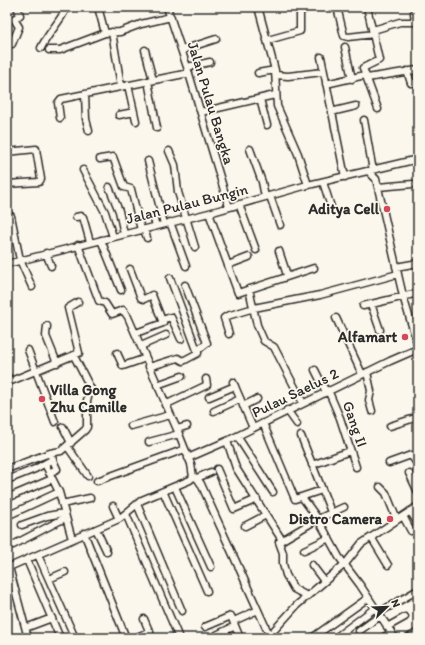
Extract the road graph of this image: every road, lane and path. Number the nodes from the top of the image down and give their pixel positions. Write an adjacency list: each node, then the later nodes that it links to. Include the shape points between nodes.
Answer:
1 (17, 7): 17 (street, via 20,15 14,19 19,27 12,44)
2 (67, 7): 19 (street)
3 (98, 7): 14 (street)
4 (167, 7): 10 (street, Jalan Pulau Bangka)
5 (258, 7): 16 (street)
6 (337, 7): 13 (street, via 344,36)
7 (368, 7): 13 (street)
8 (306, 8): 16 (street, via 300,12 300,31)
9 (414, 13): 11 (street)
10 (171, 17): 12 (street); 22 (street, Jalan Pulau Bangka)
11 (416, 22): 13 (street, via 400,22)
12 (112, 32): 14 (street); 37 (street)
13 (374, 32): 31 (street, via 379,60 364,67)
14 (105, 33): 20 (street, via 60,50)
15 (216, 39): 22 (street)
16 (268, 40): 30 (street)
17 (7, 44)
18 (345, 47): 32 (street)
19 (41, 48)
20 (49, 50)
21 (145, 50): 33 (street)
22 (182, 50): 25 (street, Jalan Pulau Bangka)
23 (321, 57): 28 (street)
24 (210, 62): 25 (street)
25 (188, 70): 33 (street); 44 (street, Jalan Pulau Bangka)
26 (418, 70): 27 (street)
27 (407, 71): 31 (street); 34 (street, via 411,83)
28 (323, 72): 30 (street, via 301,75); 35 (street)
29 (258, 73): 30 (street)
30 (275, 73): 39 (street)
31 (366, 77): 32 (street); 42 (street)
32 (352, 79): 35 (street)
33 (151, 81): 36 (street); 51 (street)
34 (418, 83)
35 (326, 84): 45 (street)
36 (128, 85): 37 (street); 43 (street)
37 (121, 86): 38 (street)
38 (85, 94): 47 (street, via 59,100); 52 (street)
39 (276, 95): 40 (street); 66 (street, via 277,106 298,154)
40 (260, 99): 44 (street); 50 (street)
41 (356, 106): 45 (street)
42 (378, 109)
43 (134, 112): 46 (street); 49 (street)
44 (201, 112): 71 (street, Jalan Pulau Bangka)
45 (331, 112): 61 (street)
46 (119, 115)
47 (60, 118)
48 (364, 120): 60 (street)
49 (136, 121)
50 (267, 125)
51 (157, 128)
52 (89, 131)
53 (250, 149): 69 (street)
54 (169, 151): 77 (street, via 175,165)
55 (7, 152): 64 (street, via 36,150 41,179 39,182)
56 (100, 159): 81 (street, via 113,156 124,187 131,189)
57 (148, 160): 78 (street)
58 (418, 160): 60 (street, Jalan Pulau Bungin)
59 (83, 170): 83 (street, via 105,212)
60 (374, 171): 61 (street, Jalan Pulau Bungin); 62 (street); 62 (street)
61 (345, 177): 63 (street, Jalan Pulau Bungin)
62 (376, 179): 68 (street)
63 (323, 182): 66 (street, Jalan Pulau Bungin); 72 (street)
64 (7, 184)
65 (413, 184): 68 (street)
66 (308, 185): 69 (street, Jalan Pulau Bungin)
67 (109, 187): 82 (street, via 119,211)
68 (378, 187): 101 (street)
69 (267, 197): 70 (street, Jalan Pulau Bungin); 79 (street)
70 (239, 204): 71 (street, Jalan Pulau Bungin); 89 (street)
71 (228, 207): 73 (street, Jalan Pulau Bungin)
72 (331, 207)
73 (209, 213): 77 (street, Jalan Pulau Bungin); 96 (street)
74 (11, 216): 93 (street)
75 (153, 216): 80 (street)
76 (76, 217): 86 (street, via 83,217)
77 (184, 218): 78 (street, Jalan Pulau Bungin); 88 (street)
78 (167, 223): 80 (street, Jalan Pulau Bungin); 98 (street)
79 (280, 225)
80 (156, 226): 81 (street, Jalan Pulau Bungin)
81 (142, 229): 82 (street, Jalan Pulau Bungin); 84 (street)
82 (124, 234): 83 (street, Jalan Pulau Bungin)
83 (114, 237): 85 (street, Jalan Pulau Bungin)
84 (147, 238)
85 (101, 240): 86 (street, Jalan Pulau Bungin); 107 (street)
86 (90, 242): 87 (street, Jalan Pulau Bungin)
87 (78, 245): 91 (street, Jalan Pulau Bungin); 118 (street, via 99,301 105,303 112,314 124,311)
88 (195, 247)
89 (256, 250)
90 (279, 250): 102 (street)
91 (46, 253): 93 (street, Jalan Pulau Bungin); 97 (street)
92 (248, 257): 96 (street)
93 (20, 260): 95 (street, Jalan Pulau Bungin); 105 (street)
94 (418, 263): 101 (street)
95 (7, 264)
96 (228, 265): 106 (street, via 238,293)
97 (51, 266)
98 (186, 266)
99 (314, 268): 102 (street)
100 (130, 269): 115 (street, via 141,298 152,295)
101 (397, 271): 109 (street); 113 (street, via 320,295)
102 (287, 276): 106 (street)
103 (170, 278): 125 (street)
104 (185, 285): 125 (street, via 208,344)
105 (32, 287)
106 (249, 289): 113 (street)
107 (121, 290)
108 (418, 293): 109 (street)
109 (403, 296): 111 (street); 122 (street)
110 (78, 302): 128 (street, via 68,308 79,353)
111 (371, 304): 112 (street); 117 (street)
112 (363, 306)
113 (254, 308): 119 (street, via 224,318); 143 (street, via 257,325 264,341 274,347)
114 (336, 318): 134 (street)
115 (162, 320): 118 (street, via 163,323); 121 (street, via 171,317)
116 (47, 326): 130 (street, via 46,336)
117 (380, 330)
118 (136, 333): 123 (street)
119 (229, 334)
120 (166, 335): 123 (street)
121 (181, 339)
122 (418, 345): 126 (street, Pulau Saelus 2)
123 (141, 346): 129 (street)
124 (28, 350): 133 (street)
125 (198, 350): 131 (street, via 198,354 183,361 178,358)
126 (415, 351): 134 (street, Pulau Saelus 2)
127 (117, 353): 129 (street, via 123,366)
128 (74, 356): 130 (street); 164 (street, via 91,391 87,400 86,428)
129 (146, 358): 131 (street)
130 (57, 363): 133 (street)
131 (149, 367): 138 (street)
132 (316, 370): 139 (street, Gang II)
133 (36, 371): 135 (street, via 11,381); 151 (street)
134 (364, 373): 139 (street, Pulau Saelus 2); 148 (street, via 371,391 369,400)
135 (7, 376)
136 (182, 376): 138 (street)
137 (206, 379): 144 (street, via 207,385)
138 (157, 385): 144 (street)
139 (327, 391): 143 (street, Pulau Saelus 2); 166 (street, Gang II, via 340,418)
140 (209, 397): 141 (street, via 234,384)
141 (240, 399): 145 (street); 147 (street)
142 (258, 399): 145 (street)
143 (303, 403): 146 (street, Pulau Saelus 2)
144 (165, 404): 149 (street)
145 (243, 406): 158 (street)
146 (287, 410): 152 (street, Pulau Saelus 2); 153 (street)
147 (214, 411)
148 (372, 411)
149 (170, 414): 154 (street); 159 (street)
150 (418, 417): 156 (street)
151 (55, 422)
152 (263, 423): 158 (street, Pulau Saelus 2); 189 (street, via 295,499)
153 (297, 424)
154 (131, 426)
155 (187, 426): 159 (street)
156 (390, 426)
157 (63, 427): 164 (street)
158 (253, 428): 160 (street, Pulau Saelus 2)
159 (178, 431): 163 (street); 165 (street)
160 (237, 436): 162 (street, Pulau Saelus 2); 187 (street)
161 (301, 436): 172 (street)
162 (227, 441): 168 (street, Pulau Saelus 2); 192 (street, via 236,468)
163 (149, 442)
164 (69, 444): 167 (street, via 59,452); 178 (street)
165 (185, 449): 168 (street); 181 (street)
166 (350, 451): 172 (street); 174 (street, Gang II)
167 (50, 453): 169 (street); 175 (street)
168 (188, 458): 179 (street)
169 (53, 459): 171 (street); 177 (street, via 56,469)
170 (389, 463): 173 (street, via 411,455)
171 (45, 464): 177 (street); 180 (street)
172 (312, 465): 184 (street)
173 (418, 465)
174 (356, 467)
175 (7, 469)
176 (410, 473): 188 (street)
177 (51, 476): 186 (street); 190 (street)
178 (88, 476)
179 (195, 478): 183 (street); 192 (street, via 214,470 234,509); 235 (street)
180 (7, 480)
181 (97, 480)
182 (380, 486): 207 (street, via 386,493)
183 (175, 487): 185 (street); 226 (street)
184 (322, 490): 189 (street); 199 (street)
185 (163, 491): 194 (street); 232 (street)
186 (59, 492): 193 (street); 203 (street)
187 (273, 492)
188 (418, 492)
189 (302, 497): 206 (street)
190 (7, 498)
191 (90, 498): 193 (street)
192 (256, 499): 201 (street)
193 (62, 504): 202 (street)
194 (137, 504): 200 (street); 236 (street)
195 (113, 506): 205 (street)
196 (418, 506): 198 (street)
197 (344, 507): 199 (street)
198 (410, 511): 204 (street); 208 (street)
199 (331, 512): 206 (street)
200 (126, 514): 205 (street); 256 (street)
201 (266, 514): 210 (street); 217 (street)
202 (65, 515): 209 (street, via 47,516); 215 (street); 218 (street)
203 (7, 516)
204 (403, 516): 207 (street); 212 (street)
205 (119, 519): 211 (street)
206 (318, 519): 216 (street); 217 (street)
207 (397, 520): 214 (street)
208 (418, 524)
209 (22, 525)
210 (245, 526)
211 (96, 528): 213 (street); 220 (street)
212 (411, 530)
213 (84, 534): 215 (street); 253 (street)
214 (371, 537): 223 (street); 225 (street)
215 (72, 538): 221 (street)
216 (329, 538): 219 (street); 223 (street)
217 (282, 540): 233 (street, via 279,543 286,575 294,589)
218 (13, 544)
219 (304, 550)
220 (107, 552)
221 (38, 555): 222 (street); 229 (street)
222 (27, 560): 227 (street); 239 (street)
223 (346, 563): 230 (street); 234 (street)
224 (312, 565): 230 (street)
225 (388, 565)
226 (211, 567)
227 (8, 568): 250 (street)
228 (64, 572): 229 (street)
229 (49, 579): 252 (street)
230 (324, 581): 233 (street)
231 (418, 590): 237 (street)
232 (207, 591)
233 (307, 596): 259 (street)
234 (368, 598): 237 (street); 260 (street)
235 (258, 610): 241 (street); 245 (street)
236 (182, 611)
237 (377, 612): 244 (street); 247 (street); 261 (street)
238 (405, 617): 244 (street)
239 (52, 618): 242 (street); 251 (street)
240 (144, 619): 246 (street)
241 (236, 623): 243 (street, via 230,616); 257 (street); 258 (street)
242 (28, 627)
243 (205, 627)
244 (387, 627): 249 (street)
245 (267, 630)
246 (150, 631): 254 (street); 255 (street)
247 (359, 631)
248 (418, 632): 263 (street)
249 (393, 635): 262 (street)
250 (26, 638)
251 (60, 638)
252 (75, 638)
253 (126, 638)
254 (135, 638)
255 (152, 638)
256 (179, 638)
257 (210, 638)
258 (240, 638)
259 (266, 638)
260 (312, 638)
261 (336, 638)
262 (382, 638)
263 (408, 638)

